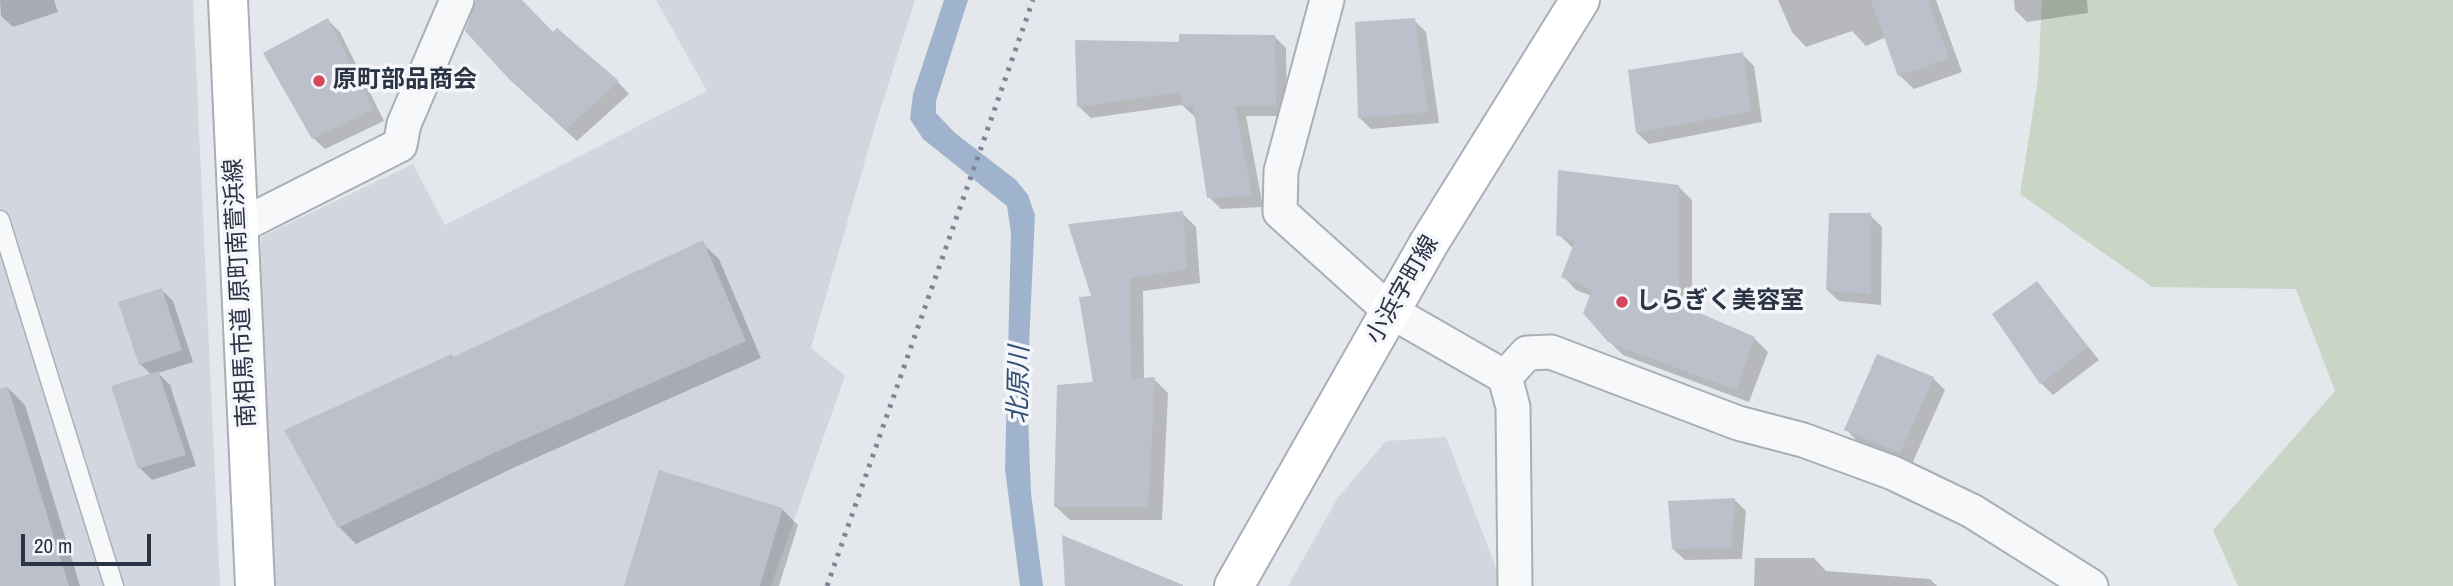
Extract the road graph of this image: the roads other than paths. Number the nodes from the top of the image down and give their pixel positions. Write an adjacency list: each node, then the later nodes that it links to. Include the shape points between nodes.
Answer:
1 (228, 0): 6 (main road, 南相馬市道 原町南萱浜線)
2 (457, 0): 6 (street, via 404,124 400,145)
3 (1327, 0): 7 (street, via 1281,171 1280,212)
4 (1580, 0): 7 (main road, 小浜字町線)
5 (0, 220): 9 (lane)
6 (238, 227): 10 (main road, 南相馬市道 原町南萱浜線)
7 (1390, 311): 8 (street); 11 (main road, 小浜字町線)
8 (1505, 377): 12 (street, via 1513,407); 13 (street, via 1527,353 1551,352 1738,423 1803,440 1893,473 1972,511)
9 (114, 586)
10 (255, 586)
11 (1234, 586)
12 (1516, 586)
13 (2091, 586)

